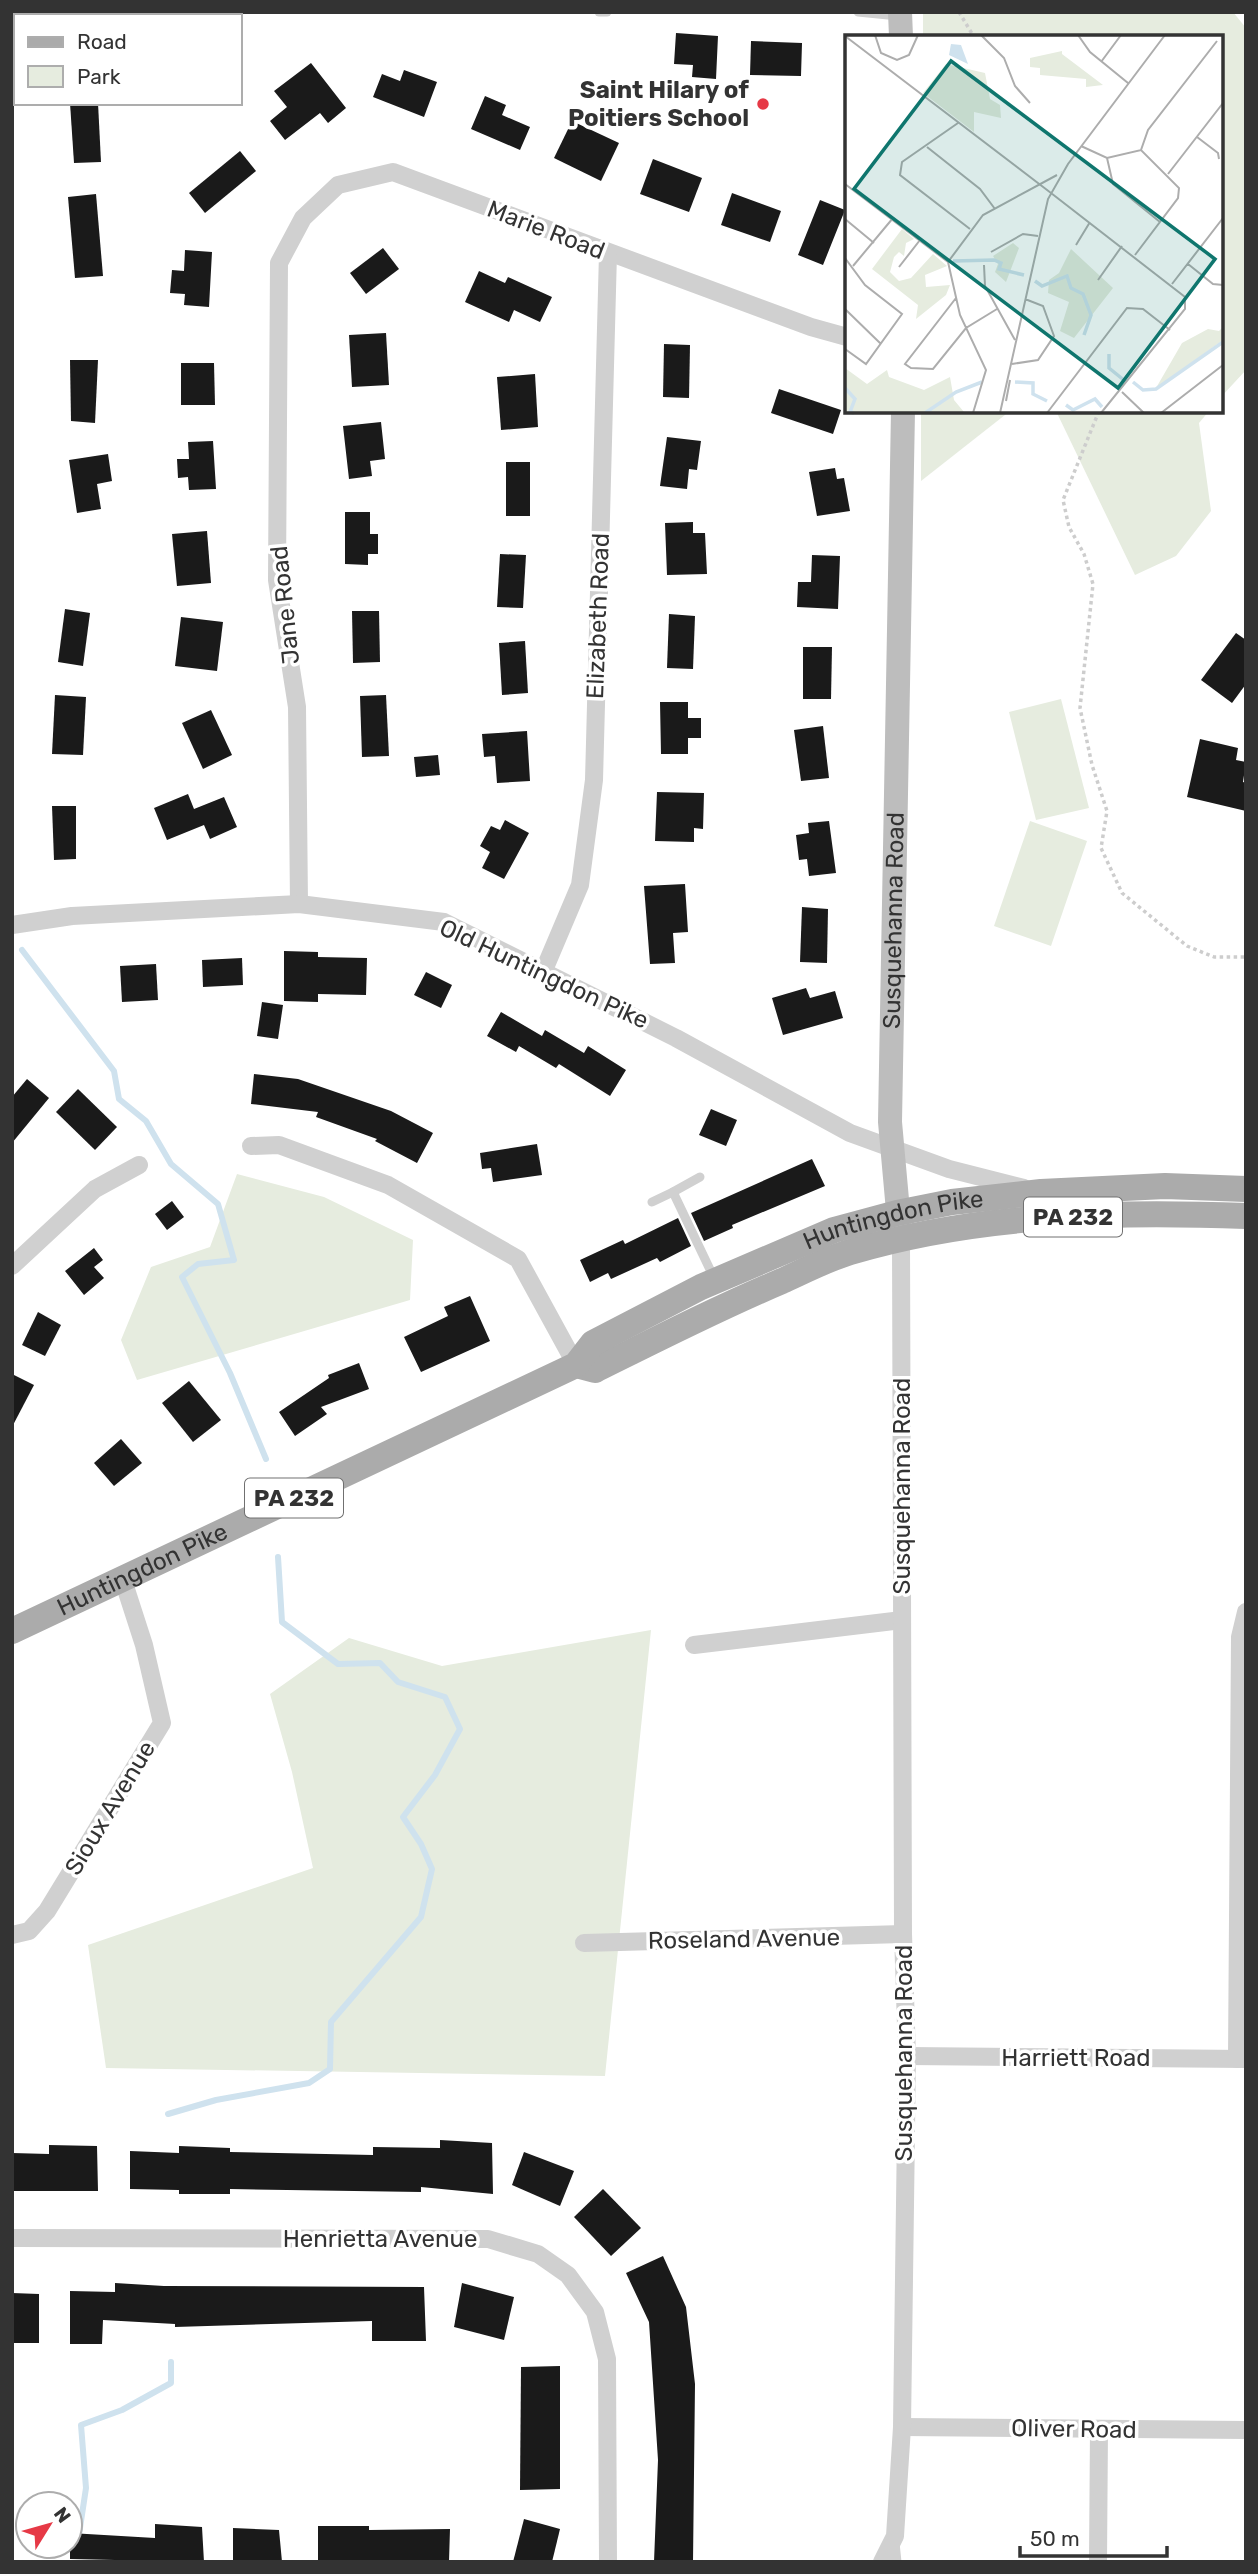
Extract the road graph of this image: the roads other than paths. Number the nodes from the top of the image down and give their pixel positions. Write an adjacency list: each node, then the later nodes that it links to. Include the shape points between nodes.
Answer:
1 (600, 12): 2 (lane)
2 (607, 12)
3 (858, 12): 4 (lane)
4 (900, 22)
5 (608, 253): 6 (street, Marie Road, via 393,172 338,185 303,218); 7 (street, Marie Road); 11 (street, Elizabeth Road, via 593,780 580,885)
6 (279, 263): 9 (street, Jane Road, via 277,580 297,707)
7 (845, 336)
8 (904, 413): 13 (main road, Susquehanna Road)
9 (299, 904): 10 (street, Old Huntingdon Pike, via 72,916); 11 (street, Old Huntingdon Pike, via 444,922)
10 (12, 925)
11 (544, 970): 13 (street, Old Huntingdon Pike, via 850,1133)
12 (251, 1146): 25 (street, via 279,1145 388,1185 518,1259)
13 (891, 1150): 18 (street, Old Huntingdon Pike); 20 (main road, Susquehanna Road)
14 (139, 1165): 23 (street, via 95,1189)
15 (700, 1177): 17 (lane)
16 (1246, 1189): 18 (main road, Huntingdon Pike / PA 232, via 1165,1186)
17 (673, 1192): 19 (lane); 24 (lane)
18 (1041, 1192): 20 (main road, Huntingdon Pike / PA 232)
19 (652, 1202)
20 (897, 1213): 22 (main road, Susquehanna Road); 24 (main road, Huntingdon Pike / PA 232, via 834,1230)
21 (1246, 1216): 22 (main road, Huntingdon Pike / PA 232, via 1159,1212 1039,1218)
22 (901, 1240): 25 (main road, Huntingdon Pike / PA 232, via 849,1252 716,1309 595,1370); 28 (street, Susquehanna Road)
23 (12, 1266)
24 (715, 1281): 25 (main road, Huntingdon Pike / PA 232, via 593,1343)
25 (576, 1365): 26 (main road, Huntingdon Pike / PA 232)
26 (122, 1580): 29 (main road, Huntingdon Pike / PA 232); 32 (street, Sioux Avenue, via 144,1645 162,1723 47,1911 29,1931)
27 (1246, 1612): 35 (street, via 1240,1637)
28 (902, 1620): 30 (street); 31 (street, Susquehanna Road)
29 (12, 1631)
30 (694, 1645)
31 (903, 1934): 33 (street, Roseland Avenue); 34 (street, Susquehanna Road)
32 (12, 1935)
33 (584, 1943)
34 (907, 2056): 35 (street, Harriett Road); 37 (street, Susquehanna Road)
35 (1241, 2059)
36 (12, 2238): 41 (street, Henrietta Avenue, via 488,2239 538,2255 568,2276 594,2312 607,2359)
37 (902, 2427): 38 (street, Oliver Road); 40 (street, Susquehanna Road)
38 (1099, 2429): 39 (street, Oliver Road); 44 (street)
39 (1246, 2430)
40 (895, 2536): 42 (street); 43 (lane, Susquehanna Road)
41 (608, 2562)
42 (882, 2562)
43 (897, 2562)
44 (1098, 2562)

